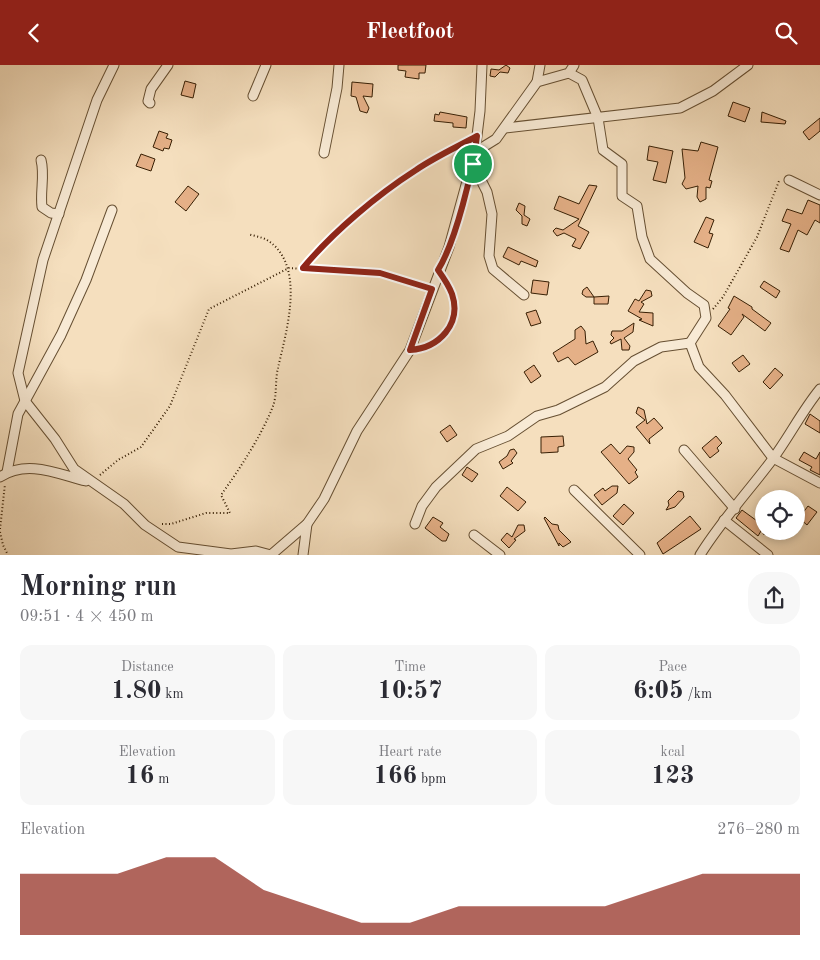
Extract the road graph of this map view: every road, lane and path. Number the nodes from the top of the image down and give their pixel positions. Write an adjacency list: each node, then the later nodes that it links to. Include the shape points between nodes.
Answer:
1 (114, 65): 22 (street, via 97,100)
2 (168, 65): 11 (street, via 150,89)
3 (266, 65): 10 (street)
4 (339, 65): 16 (street)
5 (482, 65): 14 (street)
6 (540, 65): 9 (street)
7 (748, 65): 12 (street, via 713,91 680,108)
8 (571, 69): 9 (street); 12 (street, via 582,80)
9 (537, 82): 13 (street)
10 (253, 96)
11 (150, 103)
12 (598, 118): 13 (street); 29 (street, via 603,150 622,164 622,196 637,206 642,237 650,259 704,305)
13 (505, 128): 15 (street, via 496,139)
14 (477, 136): 15 (street); 25 (path, via 416,170 356,216)
15 (475, 152): 18 (street)
16 (324, 153)
17 (41, 160): 22 (street, via 44,170 42,207)
18 (473, 164): 26 (street, via 449,247); 28 (street, via 487,192 492,214 490,257 493,269)
19 (789, 180): 20 (street); 29 (path, via 779,181 757,237 723,297)
20 (820, 195)
21 (112, 210): 33 (street, via 86,281)
22 (59, 214): 33 (street, via 43,260 18,373)
23 (248, 234): 24 (path, via 267,240)
24 (289, 268): 25 (path); 37 (path, via 209,309 170,406 141,447 118,460); 43 (path, via 289,325 274,384 274,403 264,427 221,495 230,513 206,513 170,524)
25 (303, 268): 27 (path, via 380,273)
26 (438, 270): 27 (street); 31 (lane, via 452,293 454,318 444,337 423,349)
27 (432, 289): 31 (street)
28 (524, 295)
29 (706, 318): 30 (street)
30 (690, 343): 35 (street, via 699,367 725,395); 42 (street, via 661,347 634,361 605,387 558,410 537,416 508,436 476,449 436,487 422,506)
31 (410, 350): 44 (street, via 357,431 324,499)
32 (820, 389): 35 (street)
33 (25, 401): 36 (street, via 18,414); 37 (street, via 74,469)
34 (684, 450): 40 (street)
35 (773, 458): 38 (street); 40 (street)
36 (3, 474): 37 (street, via 32,467); 45 (path)
37 (91, 482): 43 (street, via 124,504)
38 (820, 483)
39 (574, 490): 51 (street)
40 (735, 509): 41 (street)
41 (724, 521): 52 (street); 53 (street)
42 (415, 524)
43 (144, 525): 48 (street, via 178,547 231,554 256,551)
44 (307, 525): 48 (street); 49 (street)
45 (0, 530): 47 (path, via 2,545)
46 (474, 535): 50 (street)
47 (8, 555)
48 (271, 555)
49 (304, 555)
50 (500, 555)
51 (640, 555)
52 (700, 555)
53 (768, 555)

